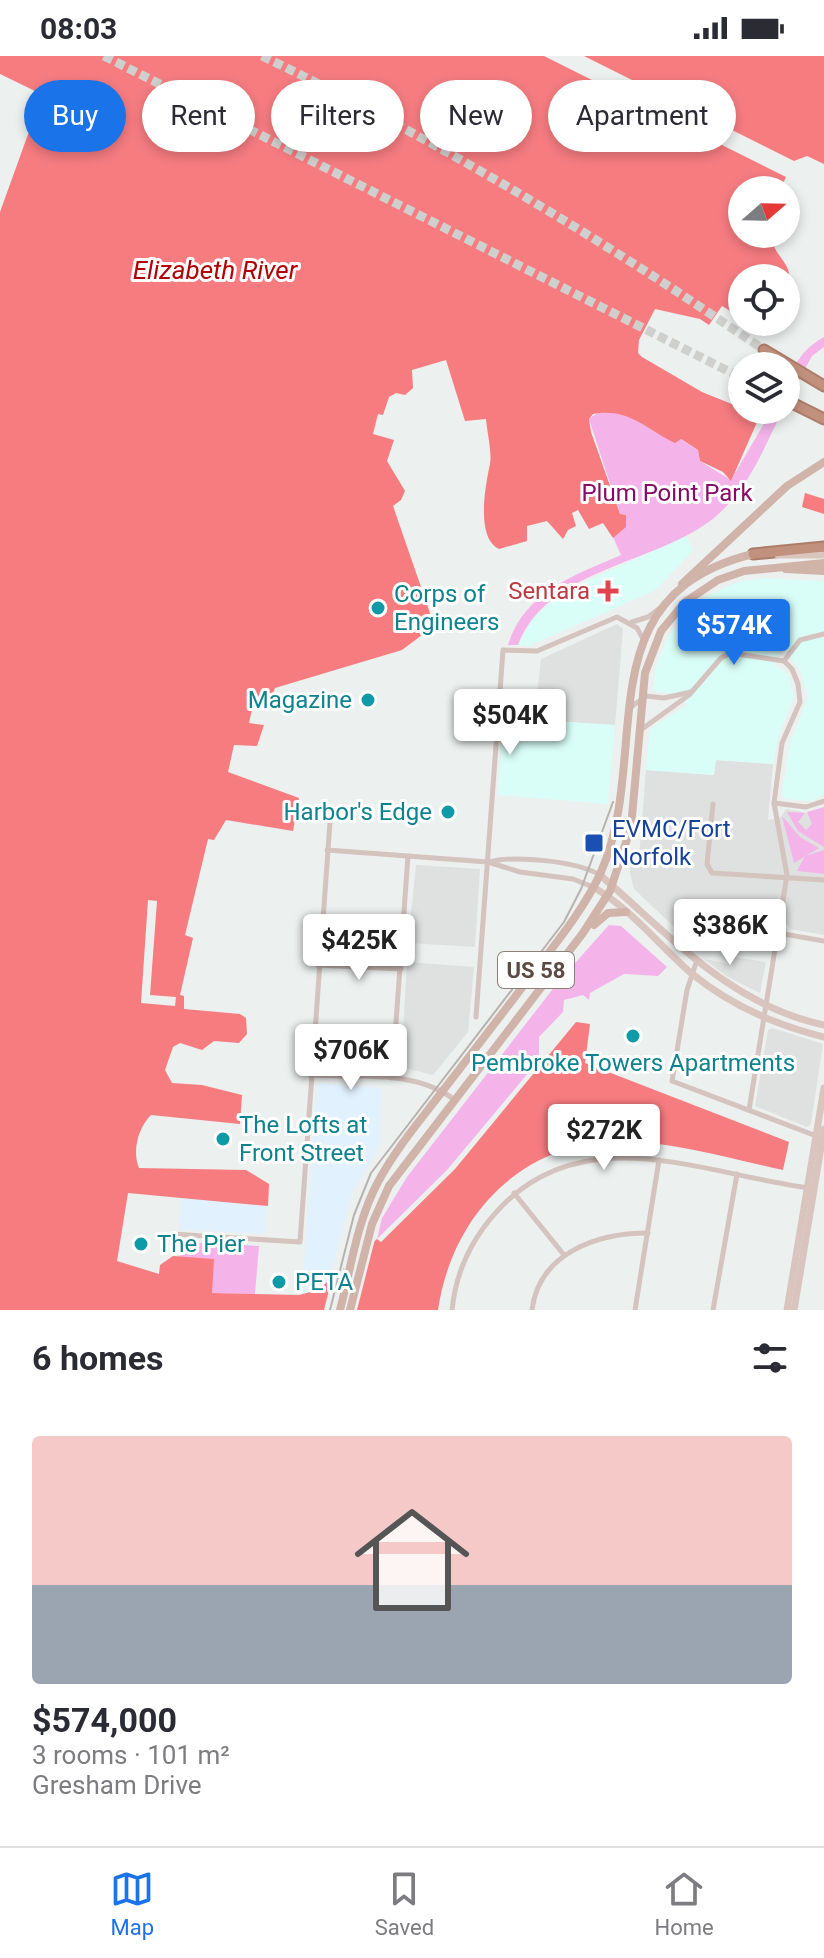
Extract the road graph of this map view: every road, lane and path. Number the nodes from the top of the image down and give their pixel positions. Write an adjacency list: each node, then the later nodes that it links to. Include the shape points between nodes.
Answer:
1 (764, 350): 2 (highway)
2 (824, 386)
3 (800, 407): 4 (highway)
4 (824, 419)
5 (824, 462): 12 (main road, via 777,495)
6 (824, 547): 7 (highway, US 58)
7 (753, 554): 8 (main road); 12 (main road, US 58, via 708,573)
8 (824, 555)
9 (824, 563): 10 (main road, US 58)
10 (774, 568): 11 (main road); 18 (main road, US 58, via 718,580 675,611 652,650)
11 (824, 571)
12 (660, 608): 13 (street); 15 (main road, US 58)
13 (631, 622): 15 (street); 27 (street, via 617,617 542,650 506,651)
14 (824, 634): 16 (street, via 800,640)
15 (643, 639): 19 (main road, US 58)
16 (784, 661): 17 (street, via 730,653); 22 (street, via 794,673 800,702 780,753)
17 (692, 691): 18 (street); 20 (street)
18 (642, 698): 19 (street); 20 (main road, US 58)
19 (629, 711): 28 (main road, US 58, via 619,816)
20 (639, 734): 31 (main road, US 58, via 631,827)
21 (824, 801): 22 (street, via 806,807)
22 (774, 803): 29 (street)
23 (713, 804): 29 (street, via 710,871 745,877)
24 (331, 808): 25 (street)
25 (327, 850): 26 (street); 39 (street)
26 (408, 856): 27 (street); 40 (street)
27 (488, 862): 28 (street, via 565,864); 32 (street); 43 (street)
28 (600, 875): 31 (main road); 32 (main road, US 58)
29 (787, 875): 30 (street); 35 (street)
30 (824, 880)
31 (612, 886): 33 (main road, US 58); 38 (main road)
32 (593, 887): 33 (main road); 50 (main road, US 58)
33 (608, 896): 34 (main road); 37 (main road, US 58)
34 (626, 912): 37 (main road, via 606,914); 41 (main road)
35 (778, 933): 36 (street); 42 (street)
36 (824, 941)
37 (571, 949): 51 (main road, US 58)
38 (696, 963): 41 (street); 42 (main road)
39 (318, 965): 40 (street); 47 (street)
40 (401, 969): 48 (street)
41 (692, 973): 44 (main road); 52 (street, via 672,1081)
42 (766, 1006): 44 (street); 45 (main road)
43 (476, 1017)
44 (764, 1019): 46 (main road); 52 (street)
45 (824, 1025)
46 (824, 1037)
47 (310, 1075): 48 (street); 61 (street, via 300,1242)
48 (392, 1078): 50 (street)
49 (824, 1088): 53 (main road)
50 (443, 1091): 51 (street); 59 (main road, US 58, via 389,1163)
51 (455, 1100): 59 (main road, US 58)
52 (749, 1110): 53 (street)
53 (822, 1135): 56 (main road)
54 (659, 1160): 55 (street); 58 (street, via 633,1155 582,1160); 60 (street)
55 (737, 1174): 57 (street); 68 (street)
56 (816, 1176): 57 (main road)
57 (811, 1188): 69 (main road); 70 (main road)
58 (514, 1193): 62 (street); 65 (street, via 471,1245)
59 (370, 1216): 63 (main road, US 58); 64 (main road, US 58)
60 (648, 1233): 62 (street, via 608,1237); 67 (street)
61 (172, 1234)
62 (564, 1255): 66 (street, via 541,1280)
63 (340, 1310)
64 (350, 1310)
65 (452, 1310)
66 (532, 1310)
67 (635, 1310)
68 (713, 1310)
69 (787, 1310)
70 (794, 1310)

